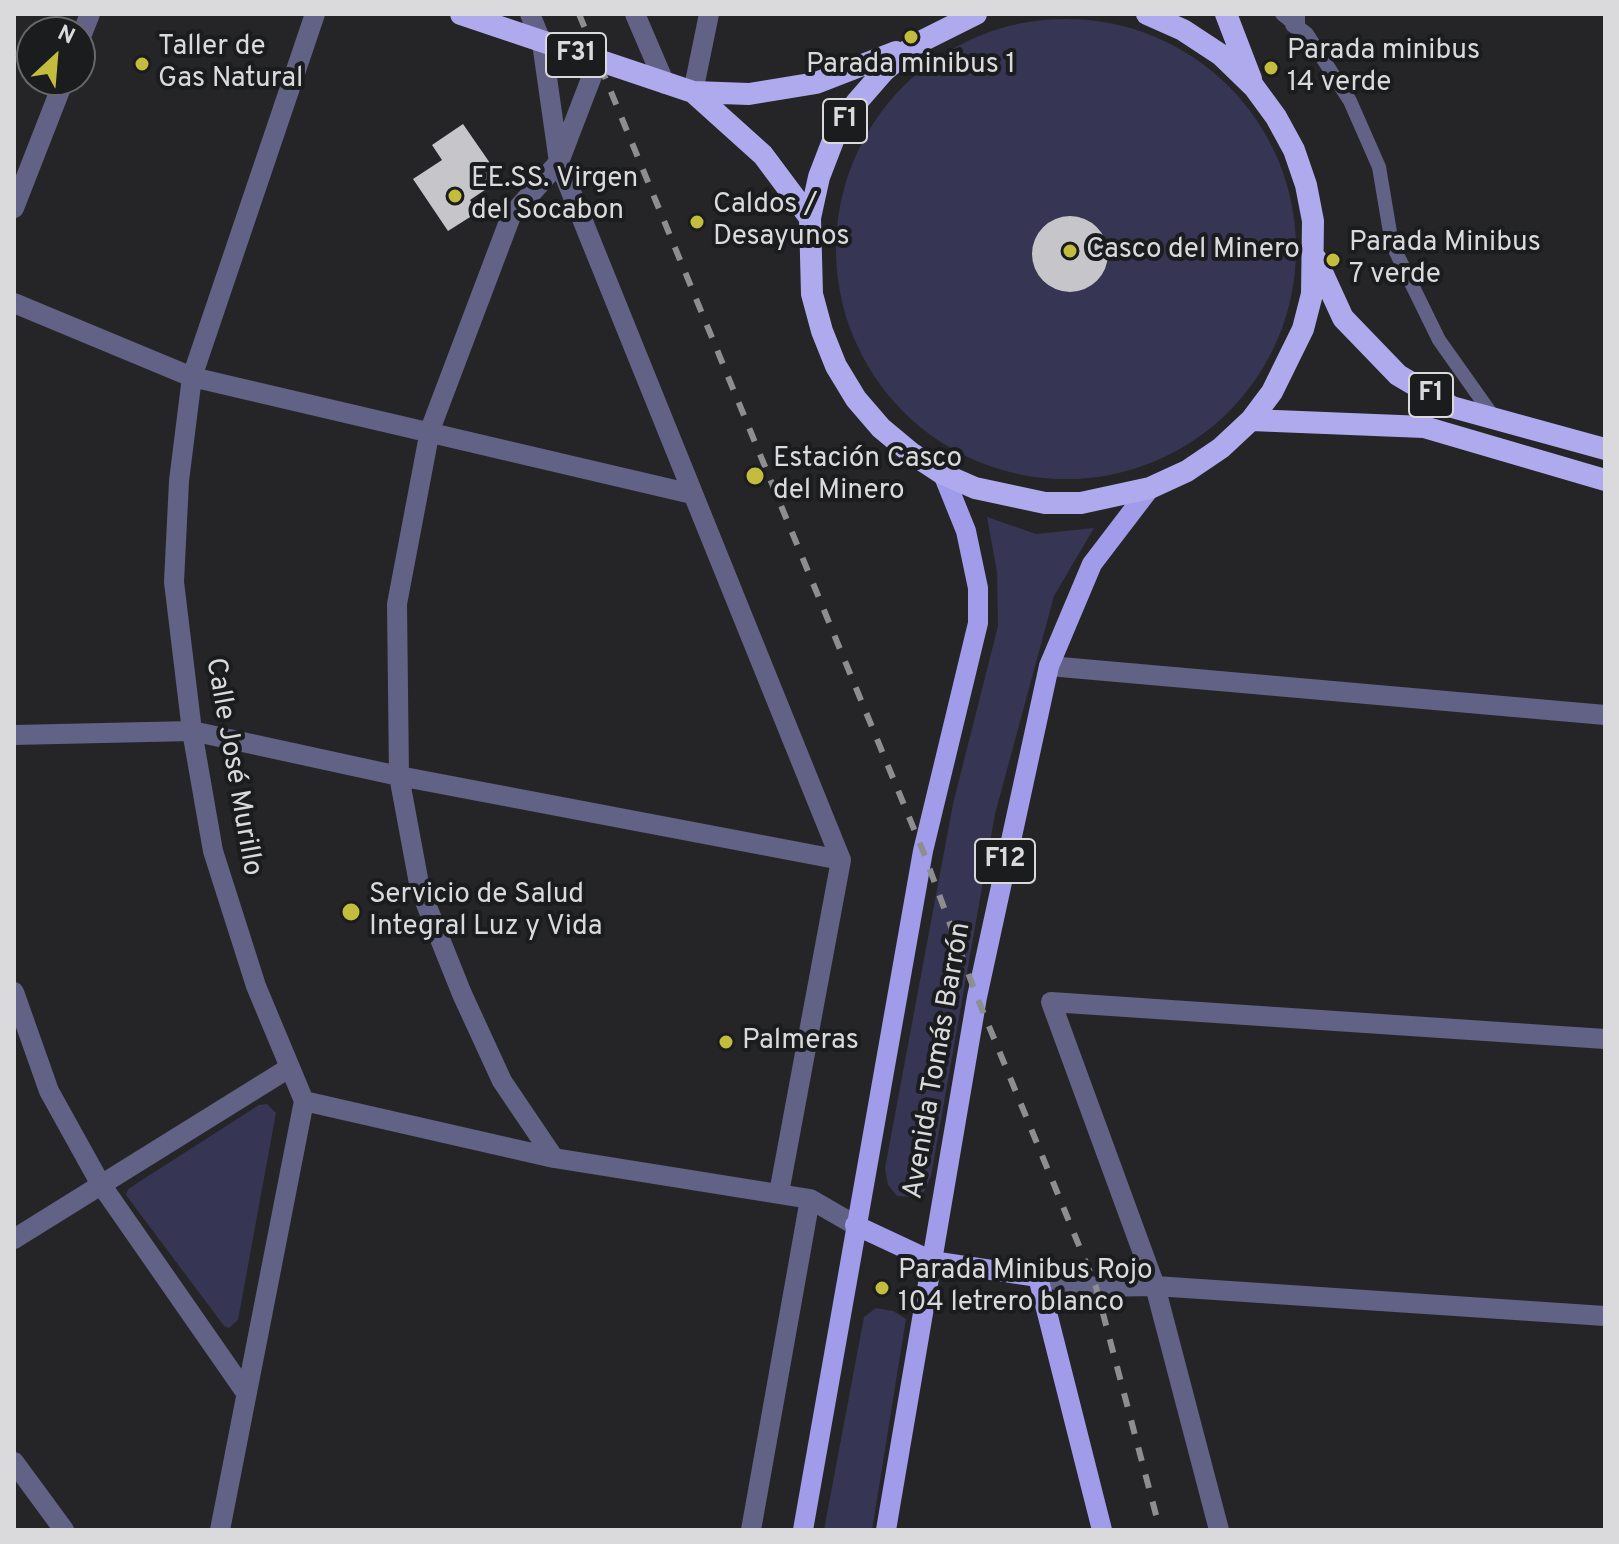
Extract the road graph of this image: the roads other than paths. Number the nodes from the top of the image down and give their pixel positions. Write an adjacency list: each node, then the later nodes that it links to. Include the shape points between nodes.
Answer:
1 (315, 14): 22 (street, Calle José Murillo)
2 (461, 14): 10 (highway, F31)
3 (530, 14): 10 (street)
4 (635, 14): 13 (street)
5 (709, 14): 15 (street)
6 (1147, 14): 14 (highway, F1, via 1221,55)
7 (1226, 14): 14 (highway, F1)
8 (967, 16): 11 (highway, F1)
9 (1291, 17): 23 (lane, via 1350,101 1379,167 1392,244 1439,340)
10 (542, 43): 12 (highway, F31); 17 (street)
11 (914, 45): 15 (highway, F31, via 816,83 749,94); 19 (highway, F1, via 856,103 834,138)
12 (597, 63): 13 (highway, F31); 17 (street)
13 (665, 84): 15 (highway, F31)
14 (1254, 87): 20 (highway, F1, via 1294,150 1313,221)
15 (693, 92): 19 (highway, F31, via 763,155)
16 (58, 96): 18 (street)
17 (559, 162): 25 (street, via 511,216); 30 (street)
18 (14, 208)
19 (810, 218): 27 (highway, F1, via 812,294 836,366 881,428)
20 (1315, 258): 23 (highway, F1, via 1343,318 1398,375 1452,407); 24 (highway, F1, via 1303,329 1290,361)
21 (14, 303): 22 (street)
22 (192, 377): 25 (street); 33 (street, Calle José Murillo, via 174,582)
23 (1495, 419): 26 (highway, F1)
24 (1251, 420): 28 (highway, F1, via 1424,427); 29 (highway, F1, via 1187,471)
25 (430, 430): 30 (street); 35 (street, via 397,604)
26 (1605, 449)
27 (943, 474): 29 (highway, F1, via 975,488 1045,503 1081,503); 45 (main road, Avenida Tomás Barrón, via 966,531 978,588 978,623 923,851)
28 (1605, 480)
29 (1150, 488): 31 (main road, Avenida Tomás Barrón / F12, via 1092,564)
30 (692, 494): 36 (street)
31 (1049, 666): 32 (street); 47 (main road, Avenida Tomás Barrón / F12, via 977,997)
32 (1605, 715)
33 (192, 731): 34 (street); 35 (street); 39 (street, Calle José Murillo, via 213,851 256,986)
34 (14, 735)
35 (399, 776): 36 (street); 41 (street, via 420,889 462,994 502,1081)
36 (841, 860): 43 (street)
37 (14, 992): 42 (street, via 49,1091)
38 (1605, 1039): 49 (street, via 1051,1002)
39 (289, 1068): 40 (street, Calle José Murillo); 42 (street)
40 (304, 1101): 41 (street); 51 (street)
41 (554, 1158): 43 (street)
42 (100, 1183): 46 (street); 51 (street)
43 (779, 1193): 44 (street)
44 (810, 1199): 45 (street); 55 (street)
45 (855, 1225): 47 (main road); 56 (main road, Avenida Tomás Barrón)
46 (14, 1239)
47 (932, 1261): 48 (main road); 57 (main road, Avenida Tomás Barrón / F12)
48 (1038, 1277): 49 (street, via 1096,1287); 58 (main road)
49 (1155, 1286): 50 (street); 59 (street)
50 (1605, 1316)
51 (244, 1390): 54 (street)
52 (14, 1462): 53 (street)
53 (64, 1530)
54 (220, 1530)
55 (751, 1530)
56 (803, 1530)
57 (886, 1530)
58 (1102, 1530)
59 (1219, 1530)

